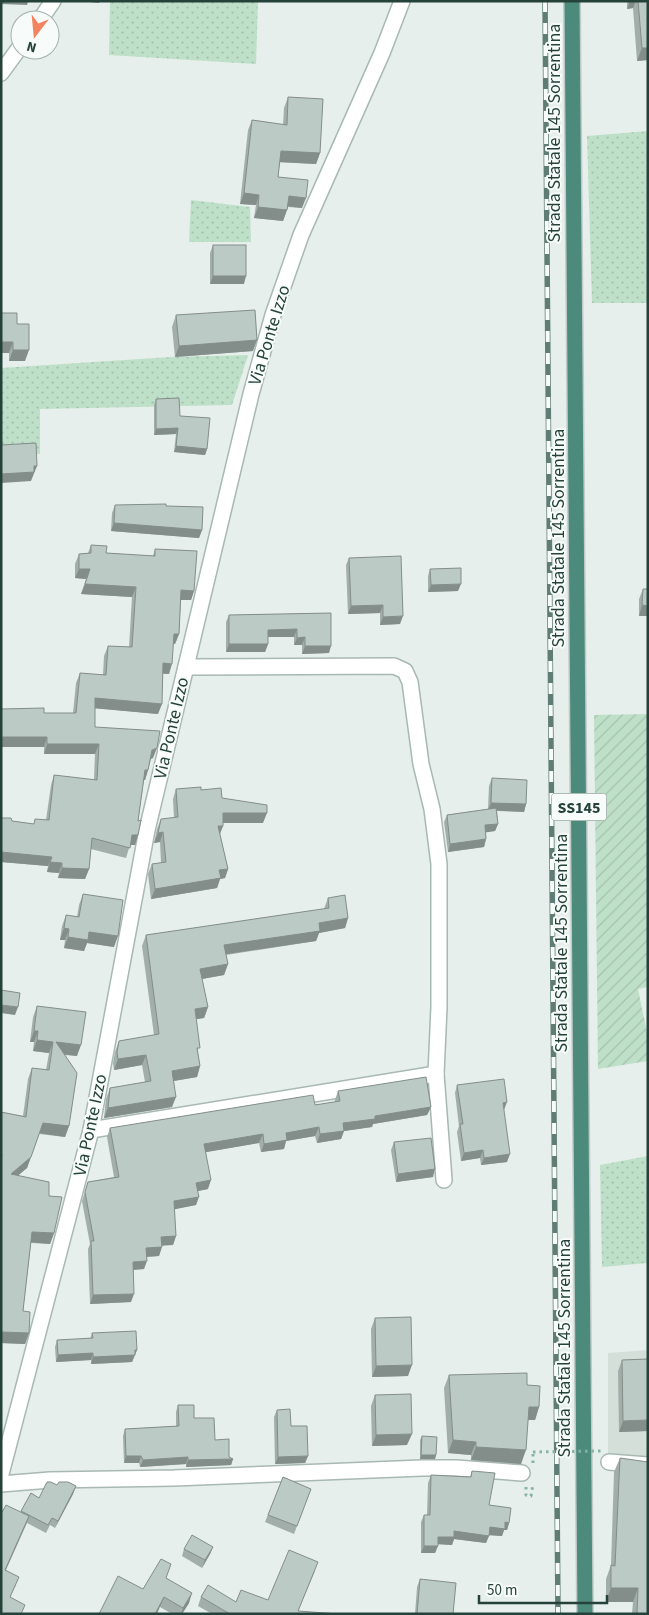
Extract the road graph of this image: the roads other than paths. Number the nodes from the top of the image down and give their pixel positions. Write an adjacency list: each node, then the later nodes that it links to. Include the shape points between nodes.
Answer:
1 (402, 1): 5 (street, Via Ponte Izzo, via 301,235 273,315)
2 (572, 1): 14 (highway, Strada Statale 145 Sorrentina / SS145)
3 (10, 60): 4 (street)
4 (1, 73)
5 (186, 667): 6 (street, via 394,666 405,671 410,682 439,864); 7 (street, Via Ponte Izzo, via 147,830)
6 (436, 1074): 7 (street); 8 (street)
7 (90, 1130): 12 (street, Via Ponte Izzo)
8 (444, 1180)
9 (606, 1457): 10 (street)
10 (648, 1465)
11 (522, 1473): 13 (street, via 422,1468)
12 (1, 1474)
13 (1, 1484)
14 (585, 1614)

